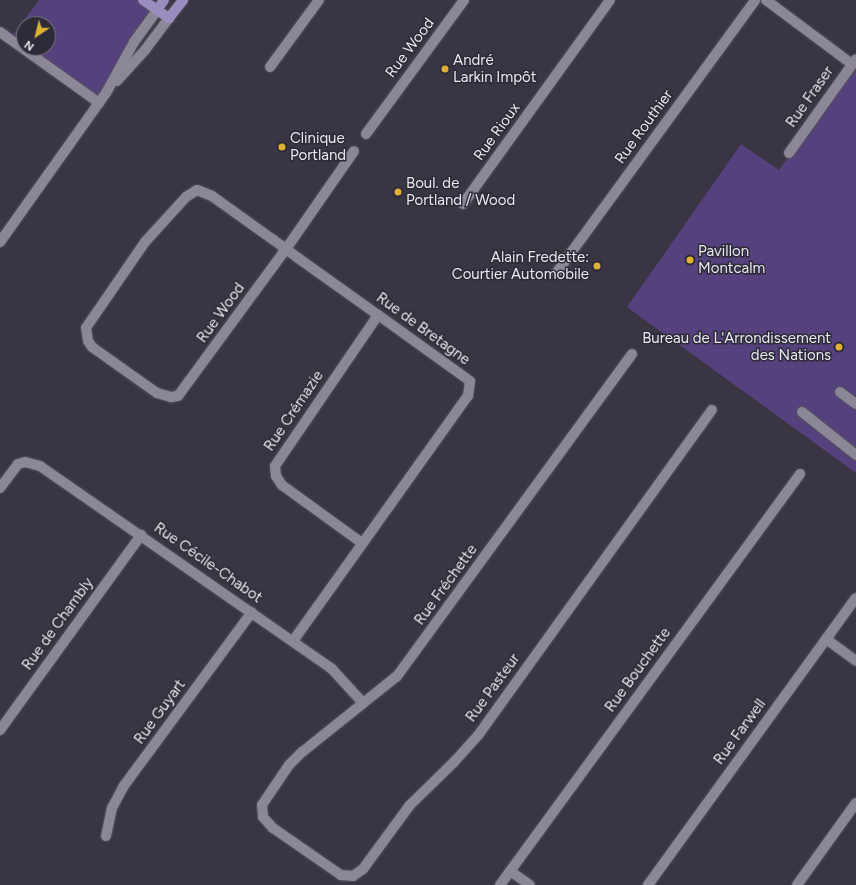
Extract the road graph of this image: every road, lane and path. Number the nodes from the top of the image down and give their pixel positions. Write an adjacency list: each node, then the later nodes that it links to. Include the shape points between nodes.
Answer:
1 (143, 0): 9 (main road)
2 (164, 0): 9 (main road)
3 (319, 0): 13 (street)
4 (464, 0): 16 (street, Rue Wood)
5 (610, 0): 19 (street, Rue Rioux)
6 (756, 0): 22 (street, Rue Routhier)
7 (766, 0): 12 (street)
8 (178, 2): 10 (main road)
9 (157, 10): 10 (main road); 14 (street, via 134,42)
10 (169, 18): 14 (street, via 146,50)
11 (0, 32): 15 (street)
12 (854, 62): 18 (street, Rue Fraser)
13 (270, 67)
14 (106, 93): 15 (street)
15 (99, 102): 20 (street)
16 (366, 134)
17 (354, 151): 21 (street, Rue Wood)
18 (789, 153)
19 (463, 204)
20 (0, 242)
21 (286, 249): 23 (street, Rue de Bretagne); 24 (street, Rue de Bretagne, via 212,196 197,190 186,197 145,242 89,322); 24 (street, Rue Wood, via 178,396 171,398 157,394 92,347)
22 (558, 272)
23 (378, 315): 34 (street, Rue Crémazie, via 276,466 276,476 282,485); 34 (street, Rue de Bretagne, via 470,381 470,390)
24 (86, 335)
25 (632, 354): 40 (street, Rue Fréchette, via 403,668 388,684)
26 (840, 392): 27 (street)
27 (856, 404)
28 (712, 410): 43 (street, Rue Pasteur, via 479,734 410,805 363,869 353,876 341,875 273,828 266,822)
29 (802, 412): 30 (street)
30 (856, 455)
31 (800, 474): 45 (street, Rue Bouchette)
32 (0, 488): 33 (street, Rue Cécile-Chabot, via 18,464 25,462 40,466)
33 (141, 535): 36 (street, Rue Cécile-Chabot); 41 (street, Rue de Chambly)
34 (362, 543): 38 (street, Rue de Bretagne)
35 (856, 598): 37 (street, Rue Farwell)
36 (252, 612): 38 (street, Rue Cécile-Chabot); 44 (street, Rue Guyart, via 119,793 112,808)
37 (826, 639): 39 (street); 48 (street, Rue Farwell)
38 (293, 641): 40 (street, Rue Cécile-Chabot, via 341,677)
39 (856, 661)
40 (363, 703): 43 (street, Rue Fréchette, via 295,758 264,799)
41 (0, 730)
42 (856, 803): 49 (street)
43 (261, 810)
44 (106, 836)
45 (510, 871): 46 (street, Rue Bouchette); 47 (street)
46 (500, 885)
47 (530, 885)
48 (648, 885)
49 (797, 885)

